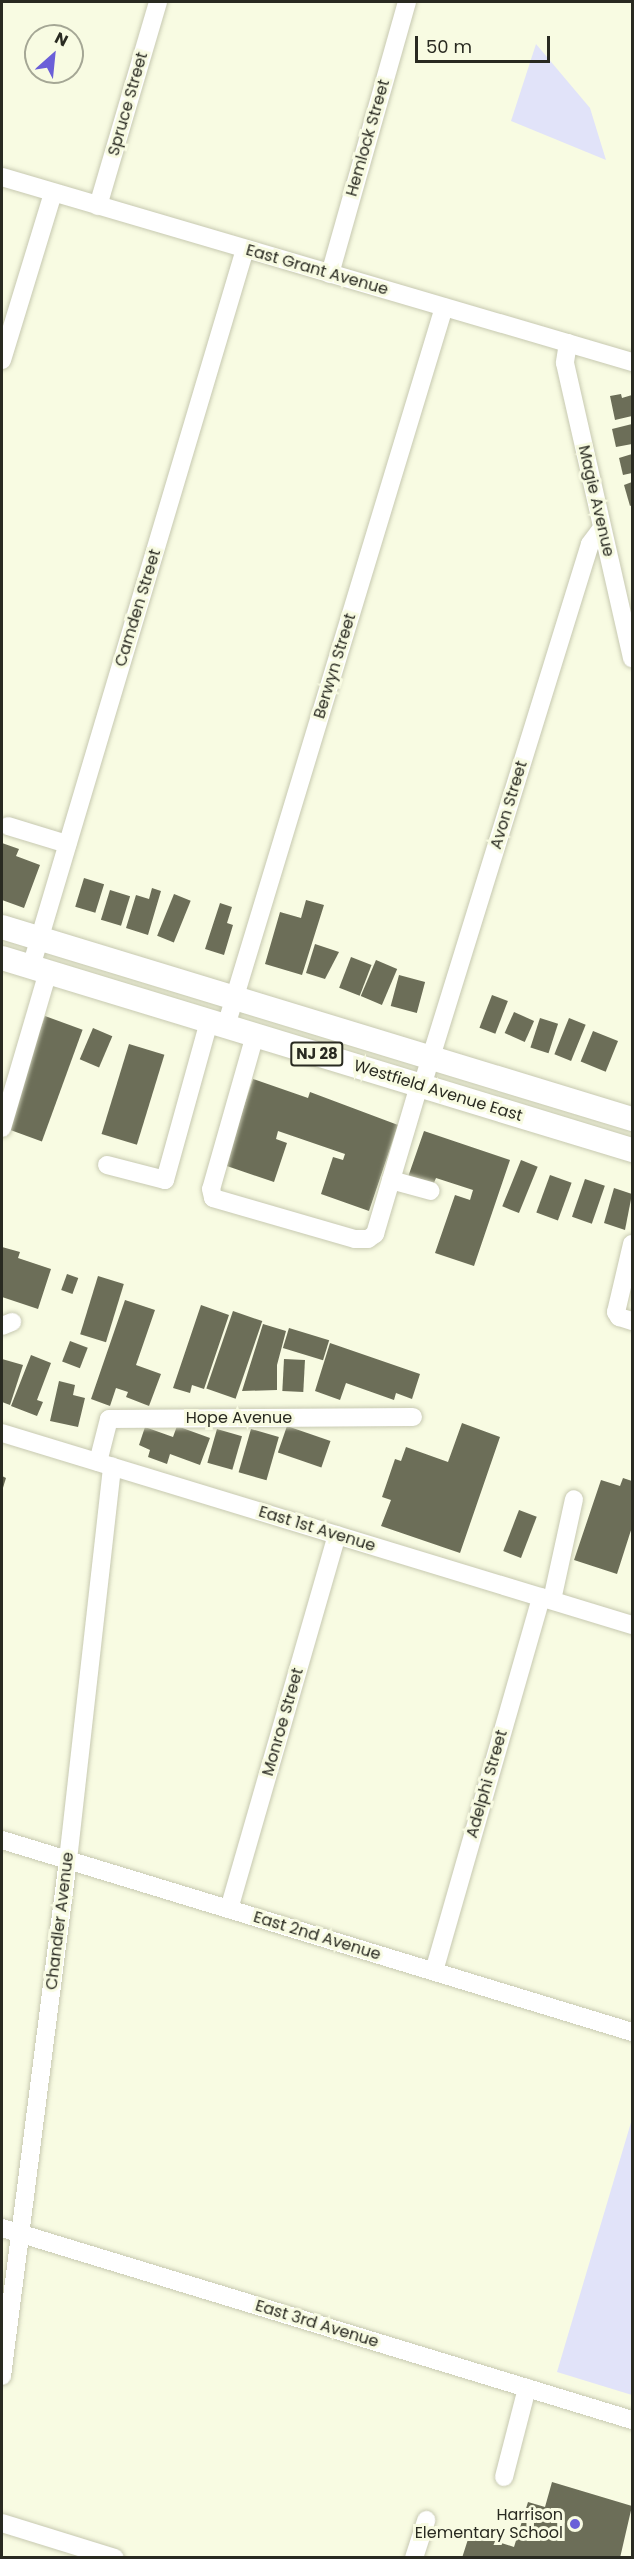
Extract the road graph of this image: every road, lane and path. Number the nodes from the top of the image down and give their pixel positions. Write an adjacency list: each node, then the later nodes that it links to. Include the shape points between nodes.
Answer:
1 (158, 2): 5 (street, Spruce Street)
2 (407, 2): 7 (street, Hemlock Street)
3 (2, 177): 4 (street, East Grant Avenue)
4 (53, 193): 5 (street, East Grant Avenue); 10 (street)
5 (98, 206): 6 (street, East Grant Avenue)
6 (245, 249): 7 (street, East Grant Avenue); 15 (street, Camden Street)
7 (330, 274): 8 (street, East Grant Avenue)
8 (444, 307): 9 (street, East Grant Avenue); 20 (street, Berwyn Street)
9 (568, 343): 11 (street, East Grant Avenue); 12 (street, Magie Avenue, via 565,363)
10 (2, 360)
11 (633, 362)
12 (602, 528): 13 (street, Magie Avenue); 23 (street, Avon Street, via 590,544)
13 (633, 659)
14 (8, 826): 15 (street)
15 (67, 844): 17 (street, Camden Street)
16 (2, 927): 17 (main road, Westfield Avenue East / NJ 28)
17 (39, 939): 19 (street, Camden Street); 20 (main road, Westfield Avenue East / NJ 28)
18 (2, 958): 19 (main road, Westfield Avenue East / NJ 28)
19 (39, 969): 21 (main road, Westfield Avenue East / NJ 28); 26 (street, Camden Street)
20 (234, 998): 21 (street, Berwyn Street); 23 (main road, Westfield Avenue East / NJ 28)
21 (217, 1024): 22 (main road, Westfield Avenue East / NJ 28); 28 (street, Berwyn Street, via 165,1180)
22 (255, 1035): 24 (main road, Westfield Avenue East / NJ 28); 29 (street, Avon Street, via 211,1189 213,1198 361,1240 375,1234)
23 (431, 1058): 24 (street, Avon Street); 25 (main road, Westfield Avenue East / NJ 28)
24 (421, 1085): 27 (main road, Westfield Avenue East / NJ 28); 29 (street, Avon Street)
25 (632, 1117): 27 (street)
26 (2, 1128)
27 (628, 1148)
28 (107, 1166)
29 (391, 1180): 30 (street)
30 (431, 1191)
31 (633, 1244): 32 (street, via 616,1308 619,1317)
32 (633, 1321)
33 (413, 1417): 35 (street, Hope Avenue, via 109,1419)
34 (2, 1433): 35 (street, East 1st Avenue)
35 (105, 1464): 37 (street, East 1st Avenue); 41 (street, Chandler Avenue)
36 (574, 1499): 38 (street, Adelphi Street)
37 (337, 1535): 38 (street, East 1st Avenue); 42 (street, Monroe Street)
38 (546, 1598): 39 (street, East 1st Avenue); 43 (street, Adelphi Street)
39 (633, 1625)
40 (2, 1840): 41 (street, East 2nd Avenue)
41 (68, 1860): 42 (street, East 2nd Avenue); 46 (street, Chandler Avenue)
42 (229, 1909): 43 (street, East 2nd Avenue)
43 (434, 1971): 44 (street, East 2nd Avenue)
44 (633, 2032)
45 (2, 2228): 46 (street, East 3rd Avenue)
46 (22, 2234): 47 (street, Chandler Avenue); 48 (street, East 3rd Avenue)
47 (2, 2376)
48 (526, 2388): 49 (street, East 3rd Avenue); 50 (street)
49 (633, 2420)
50 (504, 2477)
51 (426, 2520): 54 (street)
52 (2, 2523): 53 (street)
53 (115, 2558)
54 (414, 2558)

